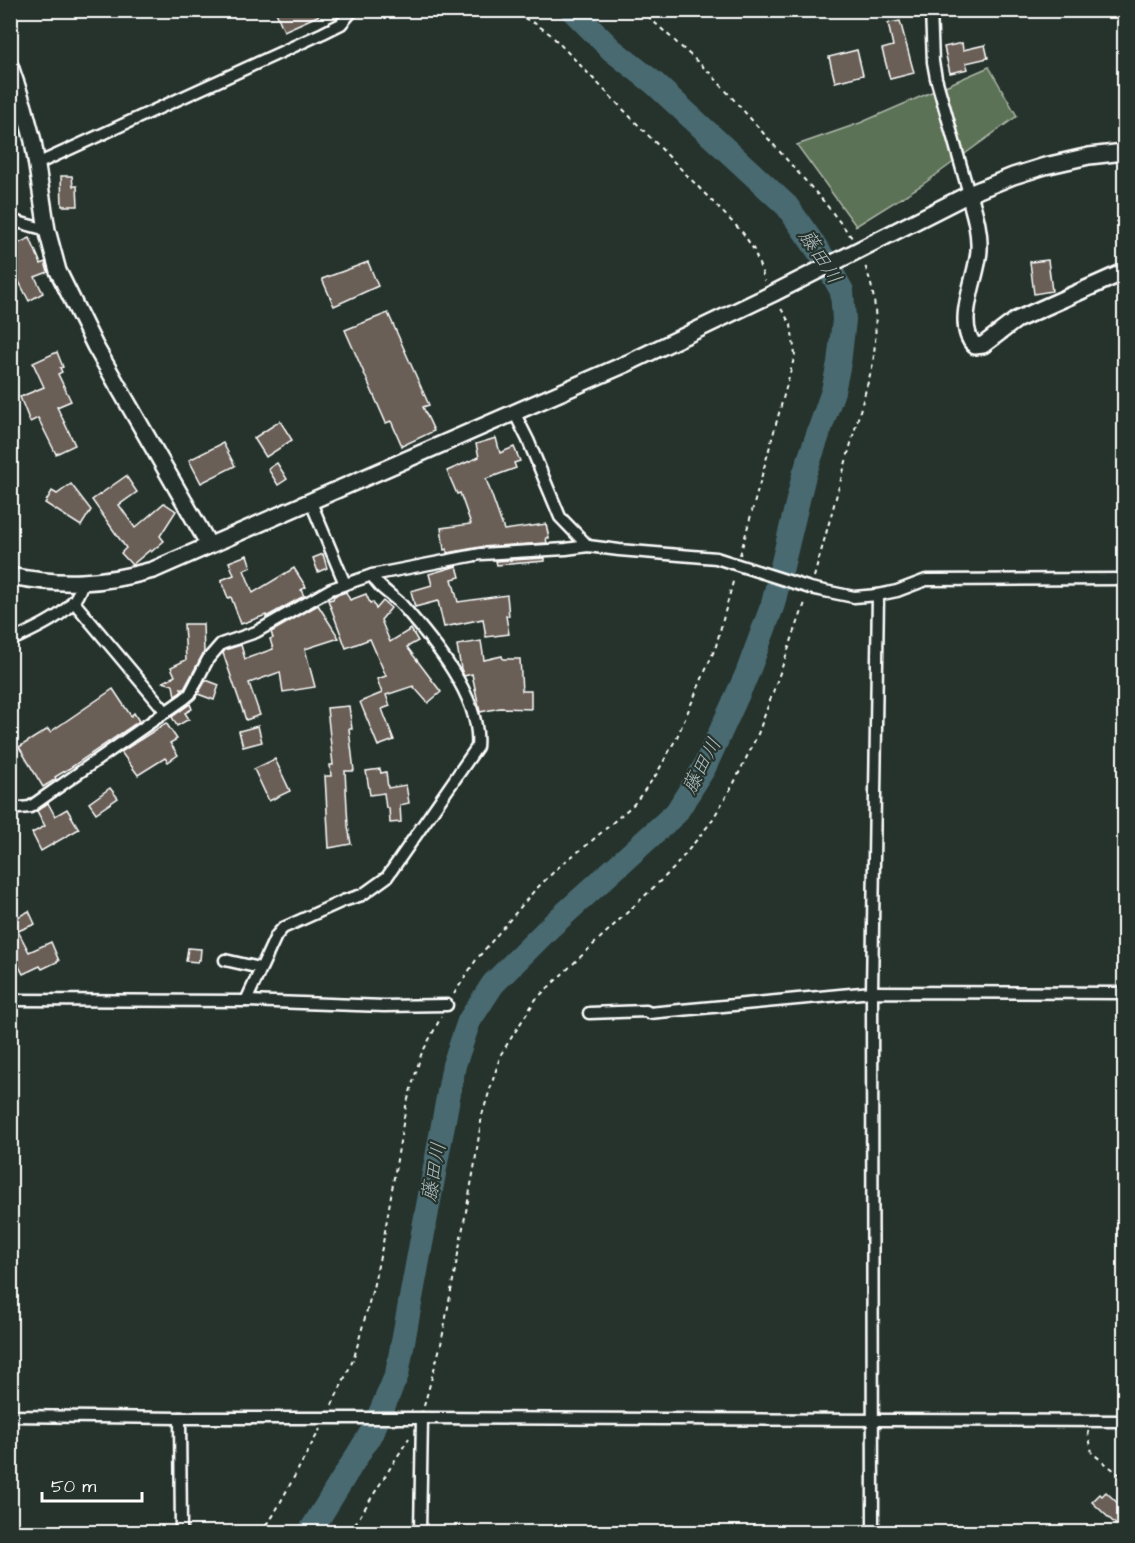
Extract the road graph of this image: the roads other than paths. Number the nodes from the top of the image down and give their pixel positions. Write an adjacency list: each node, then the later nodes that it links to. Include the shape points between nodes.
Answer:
1 (353, 10): 5 (street, via 340,24 323,33)
2 (931, 10): 6 (street, via 936,78)
3 (10, 66): 5 (street)
4 (1125, 152): 6 (street, via 1045,166)
5 (37, 164): 8 (street)
6 (969, 194): 9 (street, via 979,250 966,317 968,335 975,346 983,345 1016,320); 10 (street, via 772,294)
7 (10, 220): 8 (street)
8 (47, 230): 12 (street, via 58,271 74,306)
9 (1125, 272)
10 (515, 414): 11 (street); 13 (street, via 560,517)
11 (310, 500): 12 (street); 18 (street)
12 (209, 545): 17 (street, via 153,570)
13 (588, 546): 14 (street, via 481,554); 19 (street, via 716,558 810,588 854,597)
14 (372, 575): 18 (street); 25 (street, via 410,615 450,668 474,716 477,747 387,877 362,895 283,928)
15 (10, 576): 17 (street)
16 (1125, 579): 19 (street, via 926,579)
17 (82, 584): 20 (street)
18 (345, 584): 22 (street, via 256,632 221,644 208,659 190,694)
19 (878, 595): 26 (street)
20 (73, 602): 21 (street, via 58,615); 22 (street)
21 (10, 641)
22 (166, 712): 23 (street, via 30,807)
23 (10, 809)
24 (225, 960): 25 (street)
25 (260, 968): 29 (street)
26 (872, 992): 27 (street); 31 (street, via 649,1013); 35 (street)
27 (1125, 993)
28 (10, 999): 29 (street)
29 (246, 1001): 30 (street)
30 (447, 1005)
31 (589, 1013)
32 (10, 1416): 33 (street)
33 (180, 1418): 34 (street); 37 (street)
34 (416, 1418): 35 (street); 38 (street)
35 (872, 1420): 36 (street); 39 (street)
36 (1125, 1421)
37 (181, 1533)
38 (420, 1533)
39 (873, 1533)

